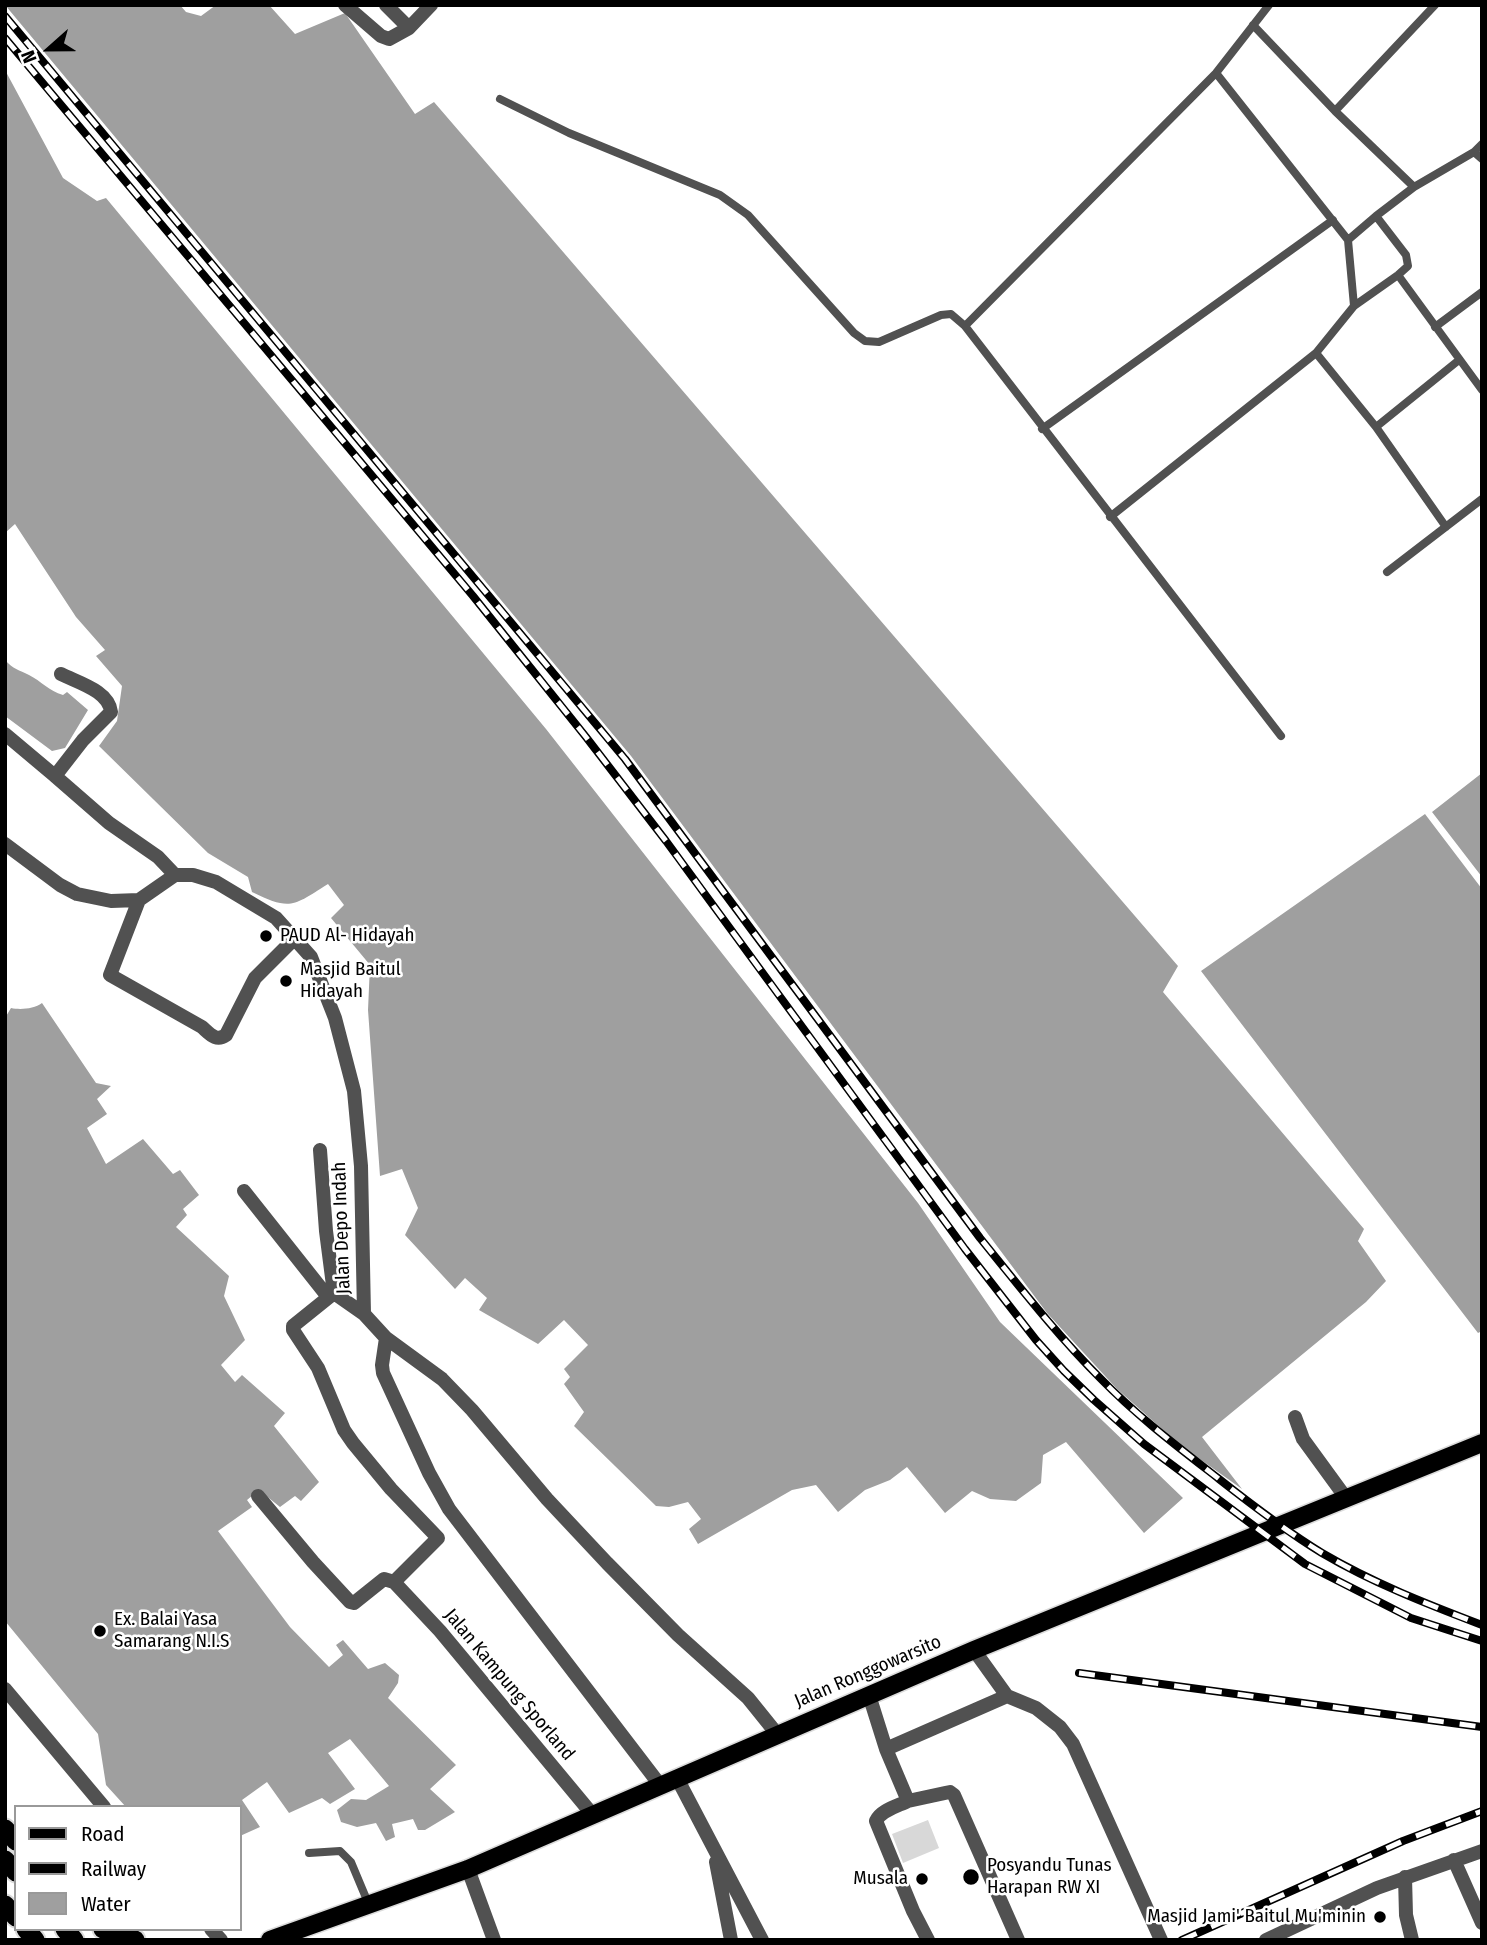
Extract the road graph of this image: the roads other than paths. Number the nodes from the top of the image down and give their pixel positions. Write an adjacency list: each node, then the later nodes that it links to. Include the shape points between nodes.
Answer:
1 (345, 5): 7 (street, via 386,38)
2 (386, 5): 7 (street)
3 (431, 5): 7 (street)
4 (1269, 5): 6 (lane)
5 (1435, 5): 10 (lane)
6 (1253, 25): 8 (lane); 10 (lane)
7 (409, 28)
8 (1216, 73): 16 (lane); 21 (lane)
9 (500, 99): 21 (lane, via 569,133 720,195 748,215 865,341 879,342 941,315 951,314)
10 (1335, 111): 14 (lane)
11 (1482, 144): 12 (lane)
12 (1474, 152): 13 (lane); 14 (lane)
13 (1482, 159)
14 (1414, 187): 15 (lane)
15 (1376, 216): 17 (lane); 18 (lane, via 1408,261)
16 (1333, 219): 17 (lane); 27 (lane)
17 (1348, 240): 20 (lane)
18 (1398, 275): 20 (lane); 22 (lane)
19 (1482, 292): 22 (lane)
20 (1354, 306): 23 (lane)
21 (965, 326): 27 (lane)
22 (1435, 327): 24 (lane)
23 (1316, 353): 26 (lane); 29 (lane)
24 (1459, 360): 25 (lane); 26 (lane)
25 (1482, 390)
26 (1376, 427): 30 (lane)
27 (1042, 429): 29 (lane)
28 (1482, 499): 30 (lane)
29 (1110, 517): 34 (lane)
30 (1446, 527): 31 (lane)
31 (1387, 572)
32 (61, 674): 35 (street, via 104,696 111,712)
33 (5, 734): 35 (street)
34 (1281, 736)
35 (55, 776): 37 (street)
36 (5, 844): 38 (street, via 77,894 111,901)
37 (175, 875): 38 (street); 39 (street, Jalan Depo Indah, via 216,883 276,918)
38 (139, 900): 39 (street, via 110,975 216,1038 226,1035 255,978)
39 (295, 938): 43 (street, Jalan Depo Indah, via 311,957 335,1018 354,1091 361,1167)
40 (320, 1150): 42 (street)
41 (244, 1191): 42 (street)
42 (331, 1295): 43 (street); 49 (street, via 293,1330 318,1368 353,1443 439,1538)
43 (363, 1314): 44 (street, Jalan Depo Indah)
44 (386, 1338): 54 (street, Jalan Depo Indah, via 436,1374 465,1403 607,1563 748,1698); 56 (street, via 383,1373 449,1509)
45 (1295, 1417): 48 (street, via 1303,1439)
46 (1482, 1443): 48 (main road, Jalan Ronggowarsito)
47 (258, 1496): 49 (street, via 350,1602 355,1603 384,1579)
48 (1346, 1498): 50 (main road, Jalan Ronggowarsito)
49 (394, 1582): 59 (street, Jalan Kampung Sporland)
50 (974, 1650): 52 (main road, Jalan Ronggowarsito); 53 (street)
51 (5, 1689): 58 (street)
52 (869, 1695): 54 (main road, Jalan Ronggowarsito); 55 (street)
53 (1007, 1696): 55 (street); 76 (street, via 1036,1708 1073,1744)
54 (777, 1734): 56 (main road, Jalan Ronggowarsito)
55 (886, 1749): 57 (street)
56 (668, 1782): 59 (main road, Jalan Ronggowarsito); 60 (street)
57 (908, 1801): 74 (street, via 876,1821); 75 (street, via 954,1795)
58 (102, 1805)
59 (592, 1814): 64 (main road, Jalan Ronggowarsito)
60 (712, 1843): 72 (street); 73 (street)
61 (1482, 1851): 63 (street)
62 (309, 1853): 66 (lane, via 340,1851 351,1862)
63 (1454, 1860): 65 (street); 67 (street)
64 (468, 1869): 66 (main road, Jalan Ronggowarsito); 71 (street)
65 (1405, 1877): 77 (street); 78 (street)
66 (369, 1905): 70 (main road, Jalan Ronggowarsito)
67 (1482, 1923)
68 (109, 1931): 69 (highway)
69 (135, 1940)
70 (270, 1940)
71 (494, 1940)
72 (732, 1940)
73 (762, 1940)
74 (928, 1940)
75 (1018, 1940)
76 (1161, 1940)
77 (1266, 1940)
78 (1412, 1940)

